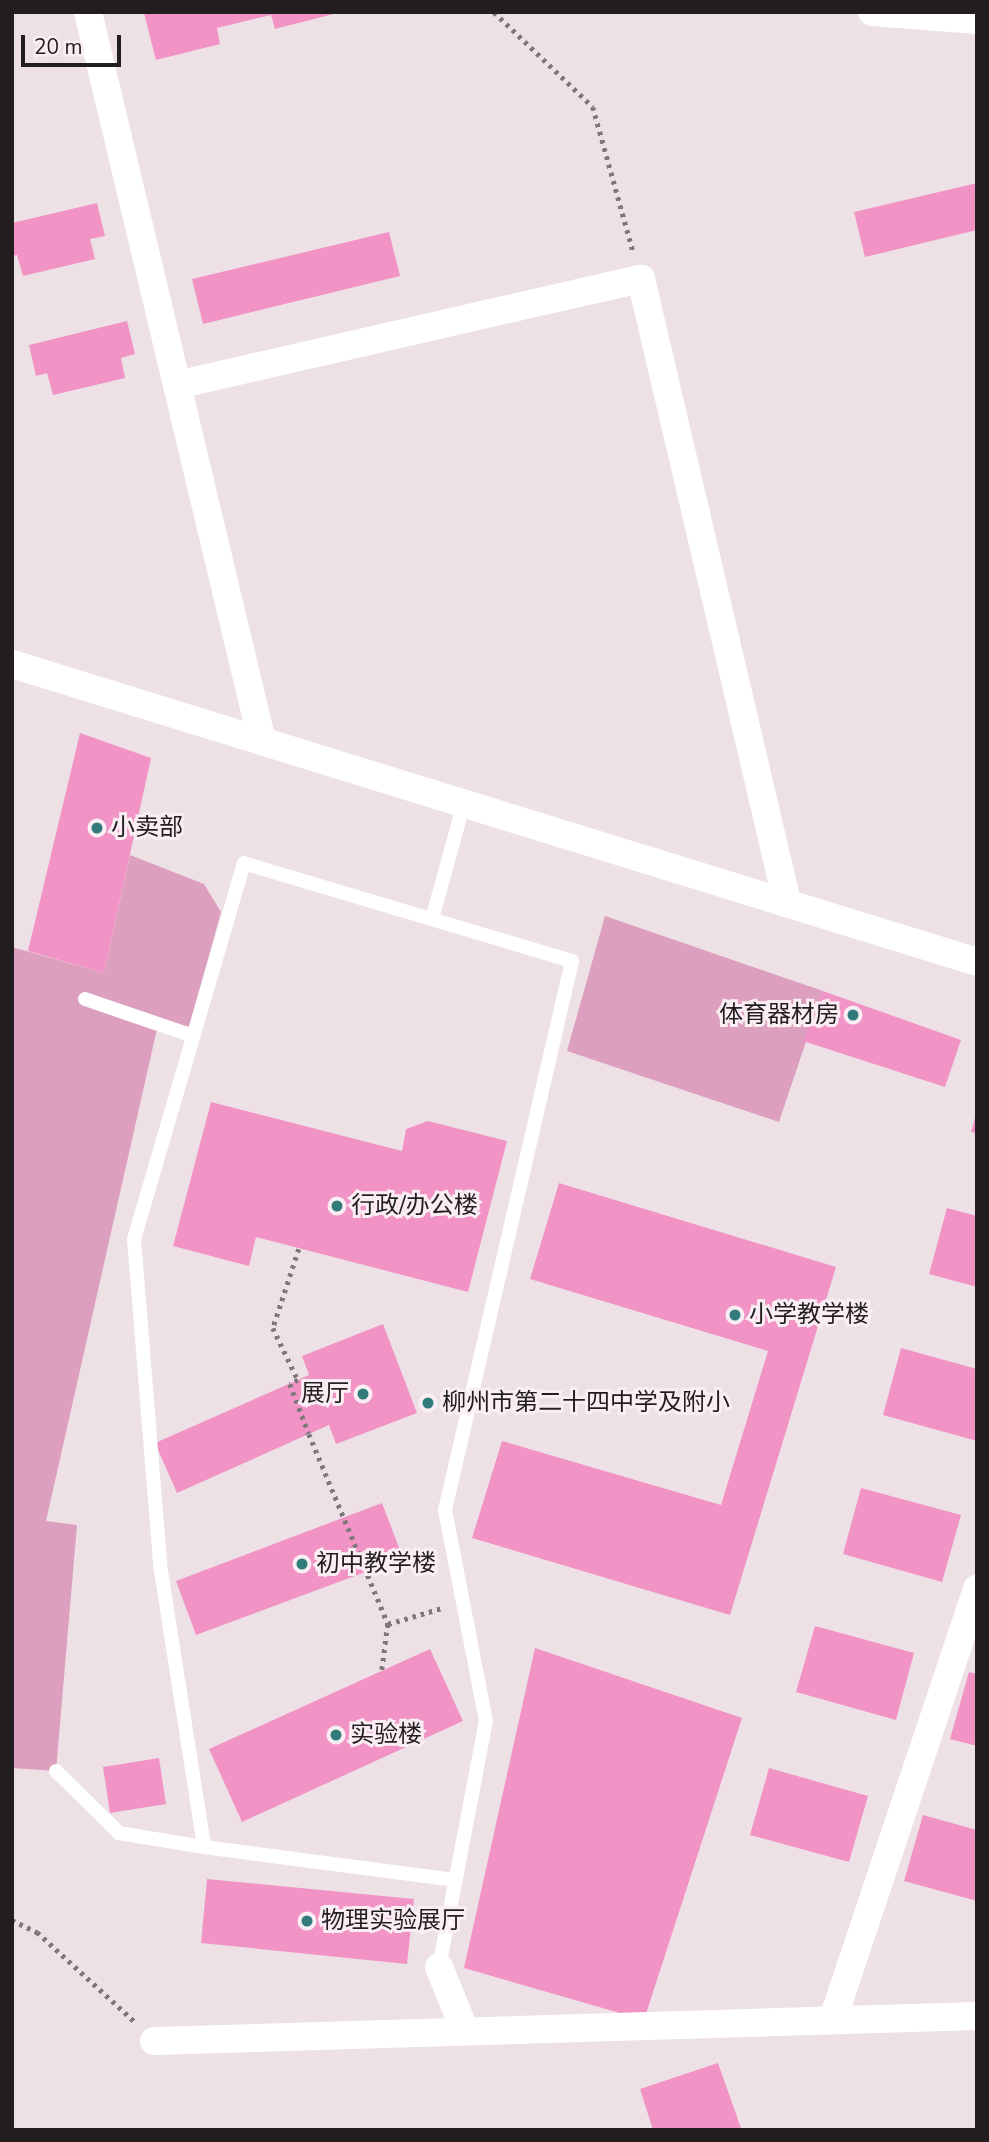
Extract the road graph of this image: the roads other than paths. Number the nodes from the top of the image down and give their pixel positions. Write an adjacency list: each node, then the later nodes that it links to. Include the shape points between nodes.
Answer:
1 (88, 12): 4 (street)
2 (872, 12): 3 (street)
3 (977, 20)
4 (177, 384): 6 (street); 8 (street, via 641,279)
5 (12, 664): 6 (street)
6 (262, 741): 7 (street)
7 (464, 803): 8 (street); 9 (lane)
8 (787, 902): 10 (street)
9 (432, 919): 12 (lane, via 244,863); 16 (lane, via 572,961 445,1510 486,1721)
10 (977, 962)
11 (85, 999): 12 (lane)
12 (194, 1036): 15 (lane, via 134,1239 161,1571)
13 (977, 1588): 19 (street)
14 (56, 1772): 15 (lane, via 119,1833)
15 (204, 1847): 16 (lane)
16 (456, 1880): 17 (lane)
17 (439, 1967): 20 (street)
18 (977, 2017): 19 (street)
19 (832, 2019): 20 (street)
20 (465, 2031): 21 (street)
21 (154, 2041)

